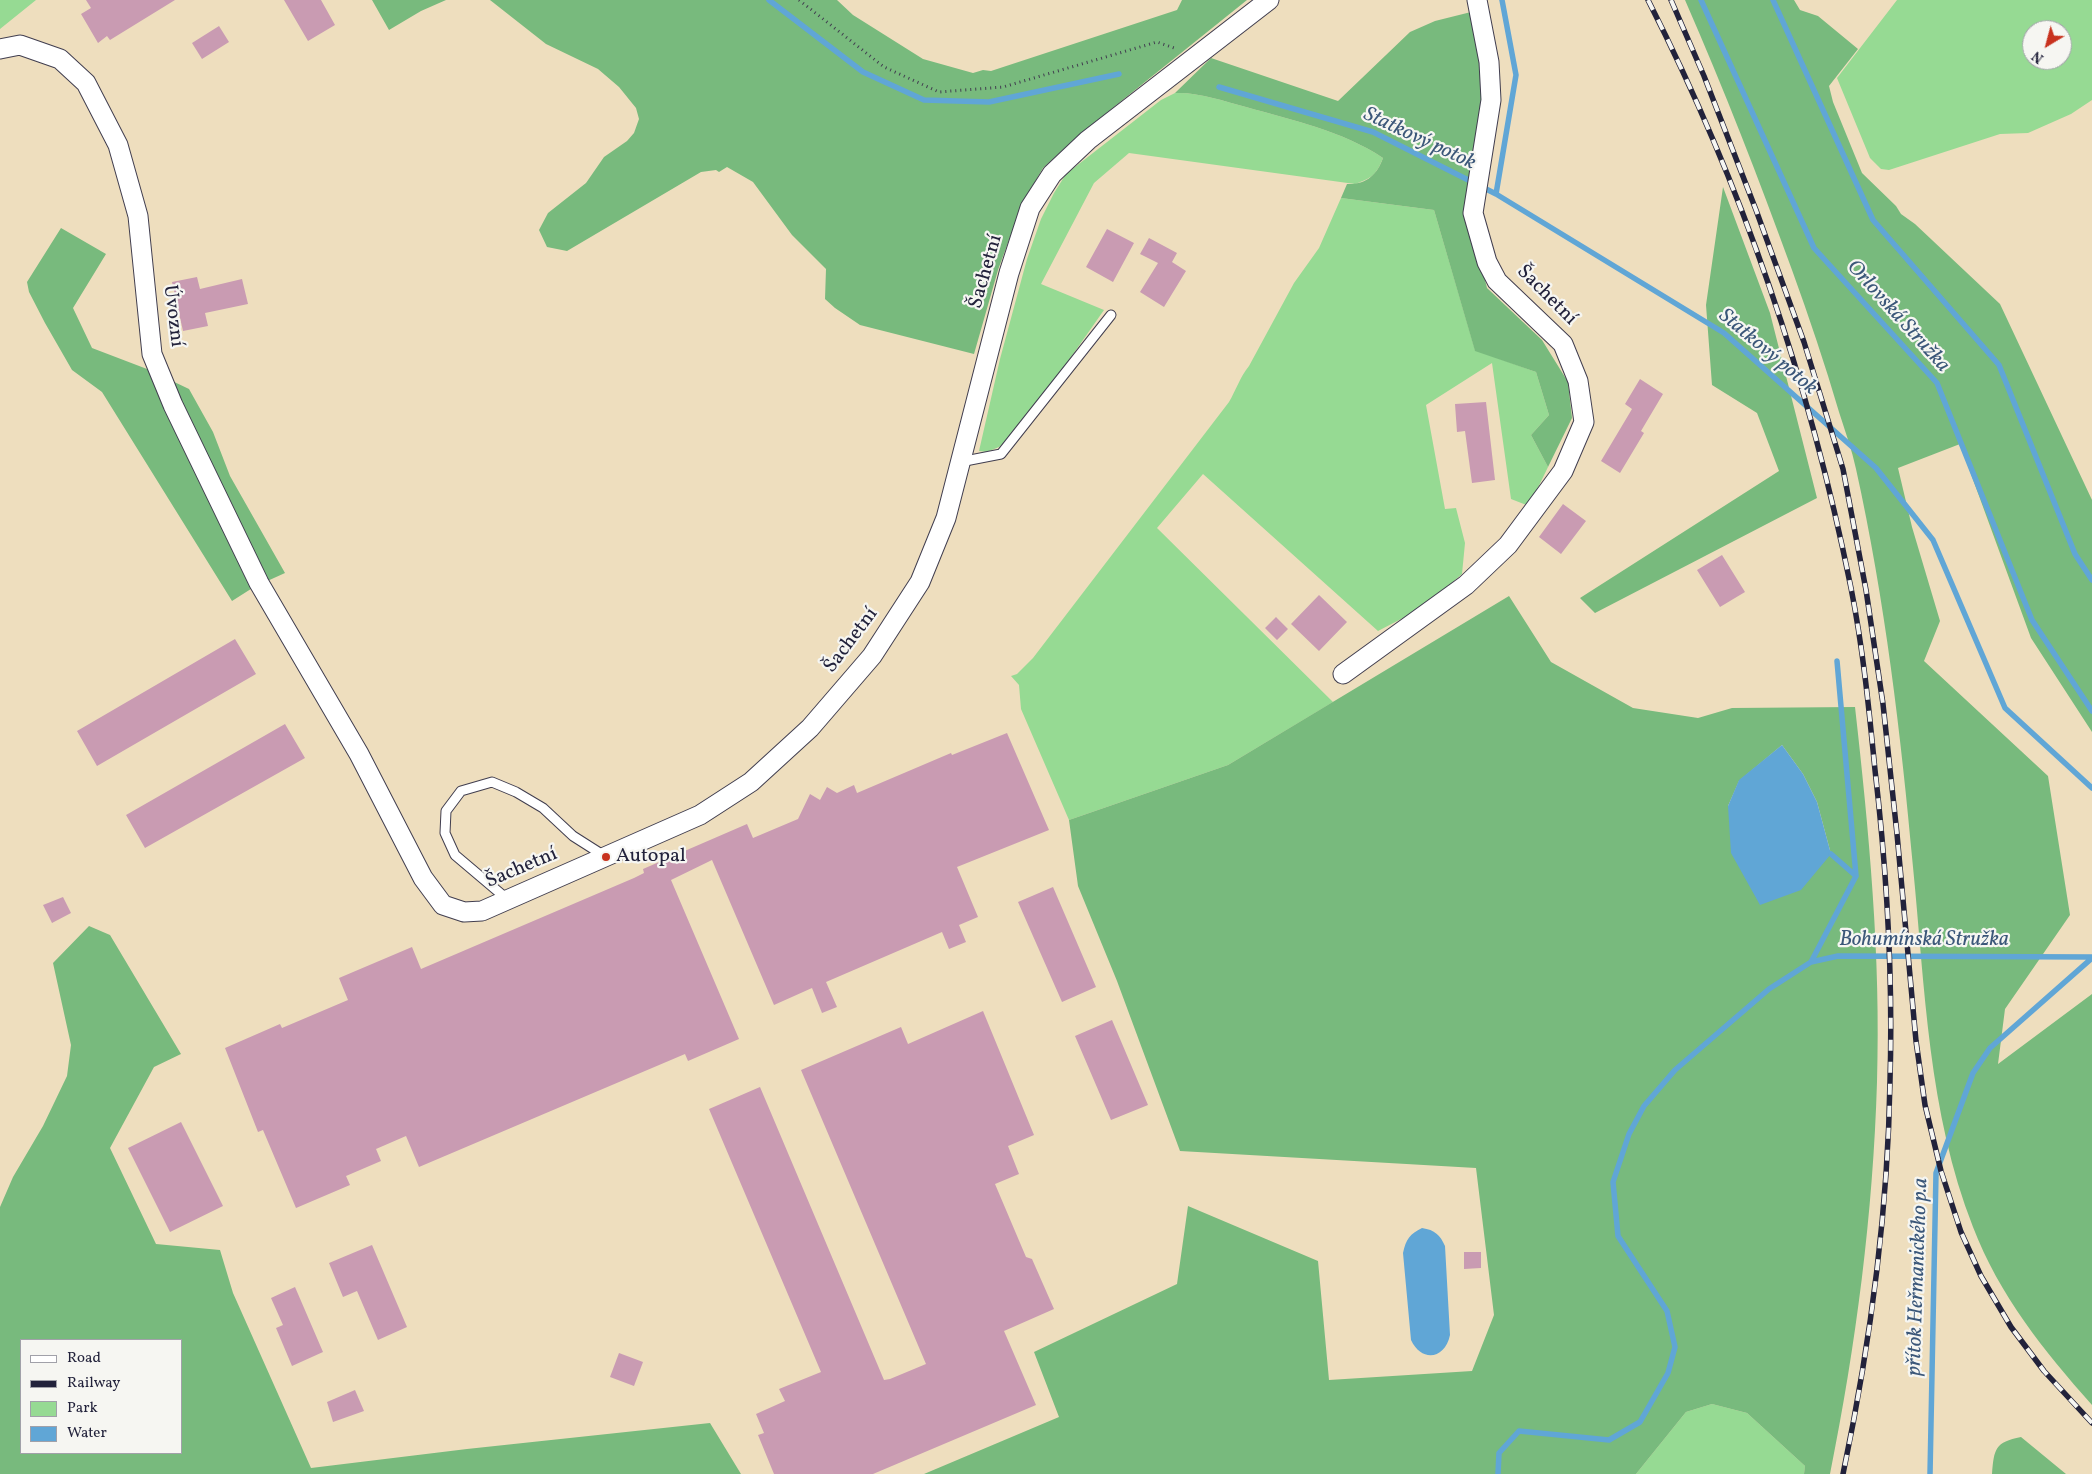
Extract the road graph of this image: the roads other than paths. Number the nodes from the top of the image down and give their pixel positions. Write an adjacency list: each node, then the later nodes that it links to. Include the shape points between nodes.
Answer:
1 (1269, 0): 5 (street, Šachetní, via 1088,140 1052,174 1030,208 1009,273)
2 (1478, 0): 7 (street, Šachetní, via 1490,62 1491,100 1473,213 1487,262 1497,281 1562,344 1578,380 1584,422 1563,471 1508,545 1466,585)
3 (0, 49): 6 (street, Úvozní, via 20,45 60,59 86,83 118,145 138,216 152,354 259,583)
4 (1111, 316): 5 (lane, via 1001,454)
5 (960, 462): 8 (street, Šachetní, via 946,518 920,582 872,656 810,728 751,782 700,814)
6 (304, 658): 9 (street, Šachetní, via 360,754 423,878 443,905 464,912 482,910)
7 (1343, 674)
8 (606, 857): 9 (street, Šachetní); 9 (lane, via 573,836 543,808 516,792 492,782 461,792 446,811 445,833 455,855)
9 (507, 899)

